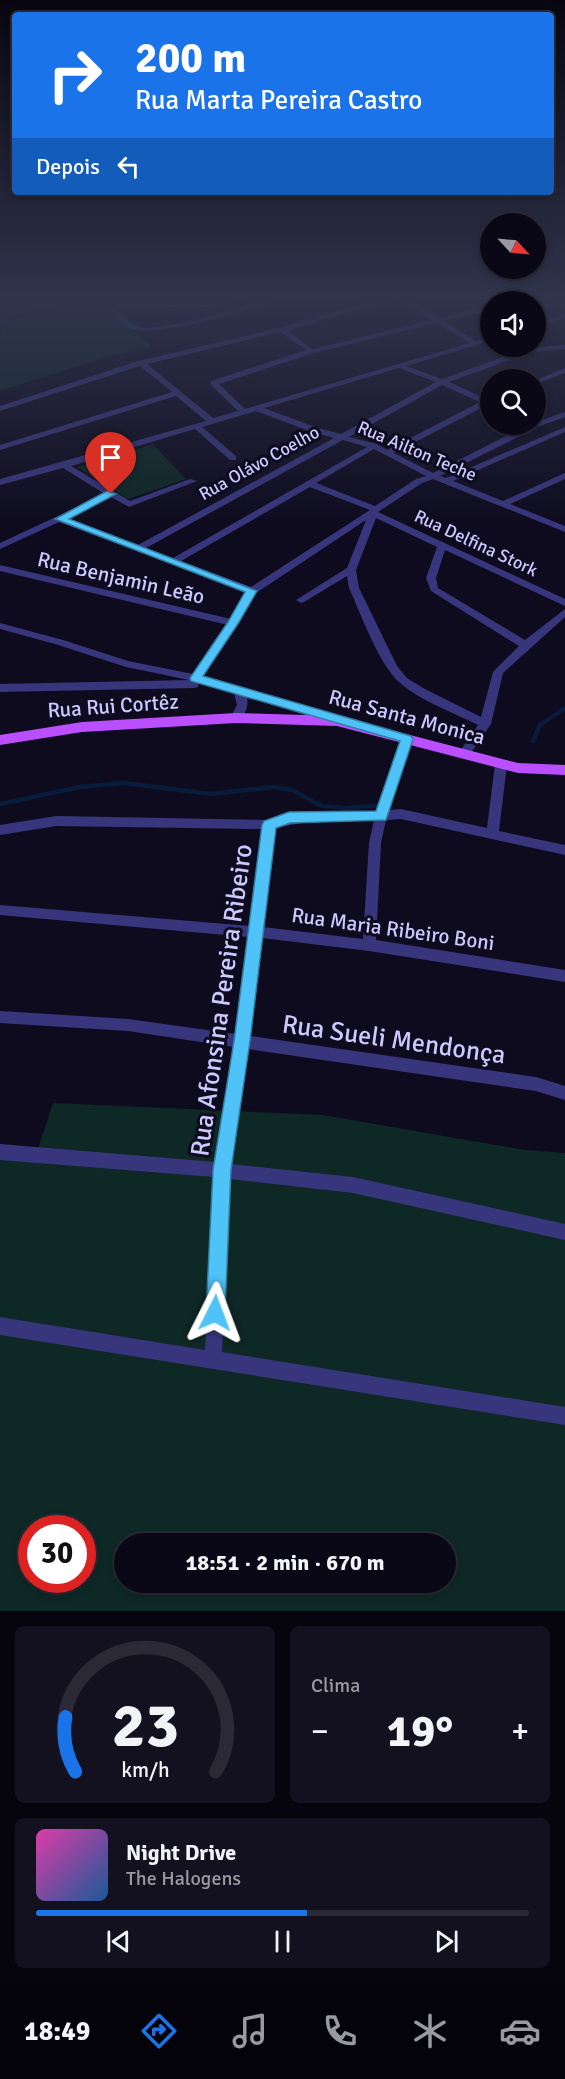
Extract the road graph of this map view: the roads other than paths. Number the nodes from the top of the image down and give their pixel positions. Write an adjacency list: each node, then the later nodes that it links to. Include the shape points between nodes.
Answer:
1 (104, 375): 12 (street)
2 (156, 375): 8 (street)
3 (238, 375): 13 (street, via 214,383)
4 (368, 375): 11 (street)
5 (424, 375): 7 (street)
6 (461, 375): 7 (street, Rua Olávo Coelho)
7 (442, 382): 9 (street); 20 (street, Rua Olávo Coelho)
8 (177, 393): 15 (street); 22 (street)
9 (480, 398)
10 (480, 406): 23 (street)
11 (256, 408): 13 (street); 20 (street, Rua Ailton Teche)
12 (0, 409)
13 (243, 412): 15 (street)
14 (565, 414): 16 (street)
15 (211, 421): 17 (street)
16 (546, 421)
17 (196, 426): 24 (street); 25 (street)
18 (565, 429): 29 (street)
19 (514, 435): 26 (street)
20 (339, 437): 21 (street, Rua Ailton Teche); 39 (street, Rua Olávo Coelho)
21 (374, 446): 23 (street, Rua Ailton Teche); 31 (street)
22 (0, 447)
23 (387, 453): 26 (street, Rua Ailton Teche)
24 (233, 458)
25 (64, 465): 30 (street); 32 (street)
26 (433, 476): 29 (street, Rua Ailton Teche); 34 (street, via 419,480)
27 (565, 476): 33 (street)
28 (193, 481): 32 (street, via 129,504)
29 (446, 481): 33 (street, Rua Ailton Teche)
30 (0, 482)
31 (308, 483): 34 (street, Rua Delfina Stork); 40 (street)
32 (111, 494): 35 (street)
33 (503, 504): 36 (street, Rua Ailton Teche)
34 (374, 511): 38 (street, Rua Delfina Stork); 42 (street); 43 (street)
35 (60, 519): 37 (street); 39 (street)
36 (565, 529)
37 (0, 546)
38 (442, 546): 45 (street, Rua Delfina Stork); 51 (street, via 431,578 434,589)
39 (138, 549): 40 (street)
40 (173, 562): 43 (street)
41 (0, 568): 47 (street, Rua Benjamin Leão)
42 (351, 570): 44 (street); 59 (street, via 354,588 392,668 419,691)
43 (252, 591): 47 (street)
44 (301, 600)
45 (565, 603)
46 (565, 612): 51 (street)
47 (234, 622): 53 (street)
48 (0, 626): 50 (street)
49 (0, 634): 50 (street)
50 (28, 638): 52 (street)
51 (526, 645): 59 (street, via 498,672)
52 (123, 666): 53 (street); 54 (street)
53 (191, 682): 54 (street); 56 (street, Rua Santa Monica)
54 (112, 684): 55 (street)
55 (0, 688)
56 (239, 692): 57 (street, via 244,700 243,709); 58 (street, Rua Santa Monica)
57 (236, 718): 58 (main road, Rua Rui Cortêz); 61 (main road, Rua Rui Cortêz, via 82,728)
58 (337, 721): 60 (main road, Rua Santa Monica)
59 (485, 724): 62 (street)
60 (407, 739): 62 (main road, Rua Santa Monica); 65 (street)
61 (0, 740)
62 (464, 754): 63 (main road, Rua Santa Monica)
63 (501, 764): 64 (main road, Rua Santa Monica); 68 (street)
64 (565, 770)
65 (381, 816): 66 (street, via 289,818); 68 (street, via 401,814); 72 (street, via 375,843)
66 (269, 825): 67 (street, via 56,821); 71 (street, Rua Afonsina Pereira Ribeiro)
67 (0, 830)
68 (493, 833): 69 (street)
69 (565, 850)
70 (0, 910): 71 (street, Rua Maria Ribeiro Boni)
71 (255, 932): 72 (street, Rua Maria Ribeiro Boni); 75 (street, Rua Afonsina Pereira Ribeiro)
72 (369, 945): 73 (street, Rua Maria Ribeiro Boni)
73 (565, 976)
74 (0, 1017): 75 (street, Rua Sueli Mendonça, via 128,1025)
75 (242, 1041): 76 (street, Rua Sueli Mendonça, via 536,1084); 78 (street, Rua Afonsina Pereira Ribeiro)
76 (565, 1093)
77 (0, 1152): 78 (street)
78 (222, 1170): 79 (street, via 352,1185); 81 (street, Rua Afonsina Pereira Ribeiro)
79 (565, 1232)
80 (0, 1326): 81 (street)
81 (213, 1361): 82 (street)
82 (565, 1416)

